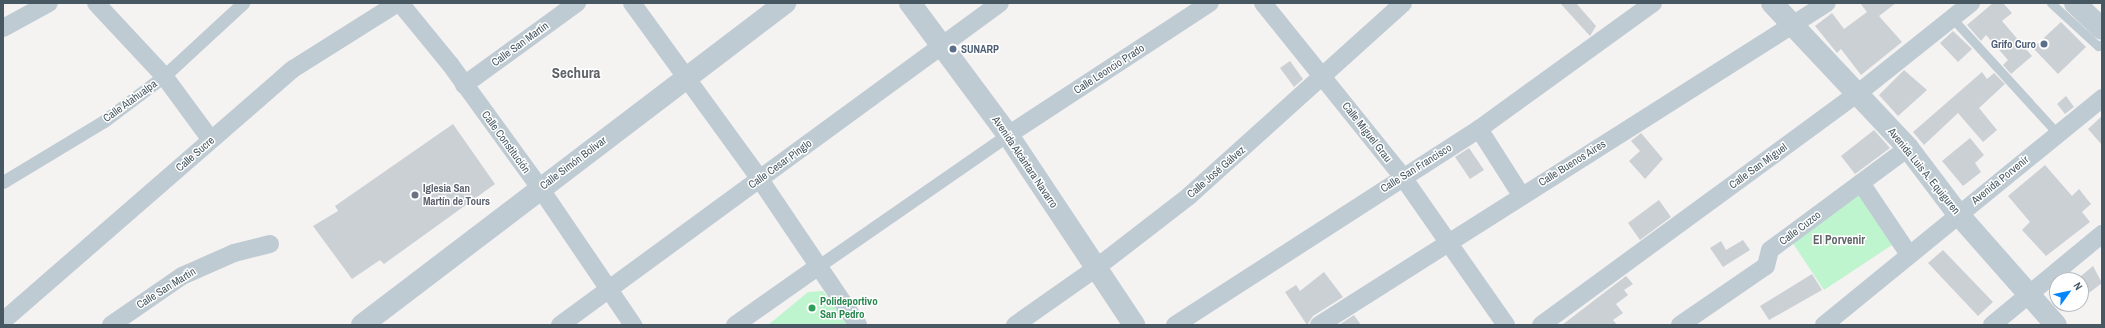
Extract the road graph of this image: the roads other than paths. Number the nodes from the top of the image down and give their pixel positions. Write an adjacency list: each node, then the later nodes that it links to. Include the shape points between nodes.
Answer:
1 (50, 3): 21 (street)
2 (96, 3): 25 (street)
3 (243, 3): 25 (street, Calle Atahualpa)
4 (399, 3): 28 (street, Calle Constitución); 34 (street, Calle Sucre, via 293,69)
5 (577, 3): 28 (street, Calle San Martin)
6 (632, 3): 27 (street)
7 (785, 3): 27 (street, Calle Simón Bolivar)
8 (910, 3): 24 (street, Avenida Alcántara Navarro)
9 (1000, 3): 24 (street, Calle Cesar Pinglo)
10 (1210, 3): 33 (street, Calle Leoncio Prado)
11 (1263, 3): 26 (street, Calle Miguel Grau)
12 (1403, 3): 26 (street, Calle José Gálvez)
13 (1653, 3): 31 (street, Calle San Francisco)
14 (1772, 3): 20 (street, Avenida Luis A. Equiguren)
15 (1827, 3): 20 (street, Calle Buenos Aires)
16 (1971, 3): 19 (street, Calle San Miguel)
17 (2051, 3): 23 (lane, via 2098,46)
18 (2075, 3): 22 (street)
19 (1952, 18): 29 (street, Calle San Miguel); 32 (lane)
20 (1793, 25): 29 (street, Avenida Luis A. Equiguren); 41 (street, Calle Buenos Aires)
21 (3, 28)
22 (2102, 29)
23 (2102, 44)
24 (942, 46): 33 (street, Avenida Alcántara Navarro); 37 (street, Calle Cesar Pinglo)
25 (164, 76): 34 (street); 38 (street, Calle Atahualpa, via 104,121)
26 (1323, 76): 36 (street, Calle Miguel Grau); 48 (street, Calle José Gálvez, via 1189,196)
27 (685, 77): 37 (street); 40 (street, Calle Simón Bolivar)
28 (464, 85): 40 (street, Calle Constitución)
29 (1857, 94): 35 (street, Avenida Luis A. Equiguren); 63 (street, Calle San Miguel)
30 (2102, 98): 32 (street, Avenida Porvenir)
31 (1479, 129): 36 (street, Calle San Francisco); 41 (street)
32 (2058, 134): 42 (street, Avenida Porvenir)
33 (1008, 136): 47 (street); 48 (street, Avenida Alcántara Navarro)
34 (211, 140): 51 (street, Calle Sucre)
35 (1908, 148): 39 (street, Calle Cuzco); 42 (street, Avenida Luis A. Equiguren)
36 (1402, 176): 44 (street, Calle Miguel Grau); 60 (street, Calle San Francisco)
37 (759, 178): 47 (street); 49 (street, Calle Cesar Pinglo)
38 (3, 182)
39 (1861, 183): 46 (street); 64 (street, Calle Cuzco, via 1770,250 1766,266)
40 (540, 188): 49 (street, Calle Constitución); 53 (street, Calle Simón Bolivar)
41 (1521, 195): 44 (street, Calle Buenos Aires)
42 (1958, 214): 46 (street, Avenida Porvenir); 50 (street, Avenida Luis A. Equiguren)
43 (2102, 234): 50 (street)
44 (1448, 240): 61 (street, Calle Buenos Aires); 62 (street, Calle Miguel Grau)
45 (270, 244): 52 (street, Calle San Martin, via 234,253 182,276)
46 (1908, 253): 65 (street, Avenida Porvenir)
47 (820, 265): 56 (street); 57 (street)
48 (1096, 268): 58 (street, Calle José Gálvez); 59 (street, Avenida Alcántara Navarro)
49 (610, 288): 54 (street, Calle Cesar Pinglo); 55 (street, Calle Constitución)
50 (2028, 294): 66 (street); 67 (street, Avenida Luis A. Equiguren)
51 (3, 321)
52 (111, 325)
53 (362, 325)
54 (560, 325)
55 (633, 325)
56 (735, 325)
57 (858, 325)
58 (1015, 325)
59 (1134, 325)
60 (1175, 325)
61 (1319, 325)
62 (1506, 325)
63 (1541, 325)
64 (1680, 325)
65 (1824, 325)
66 (1992, 325)
67 (2056, 325)

